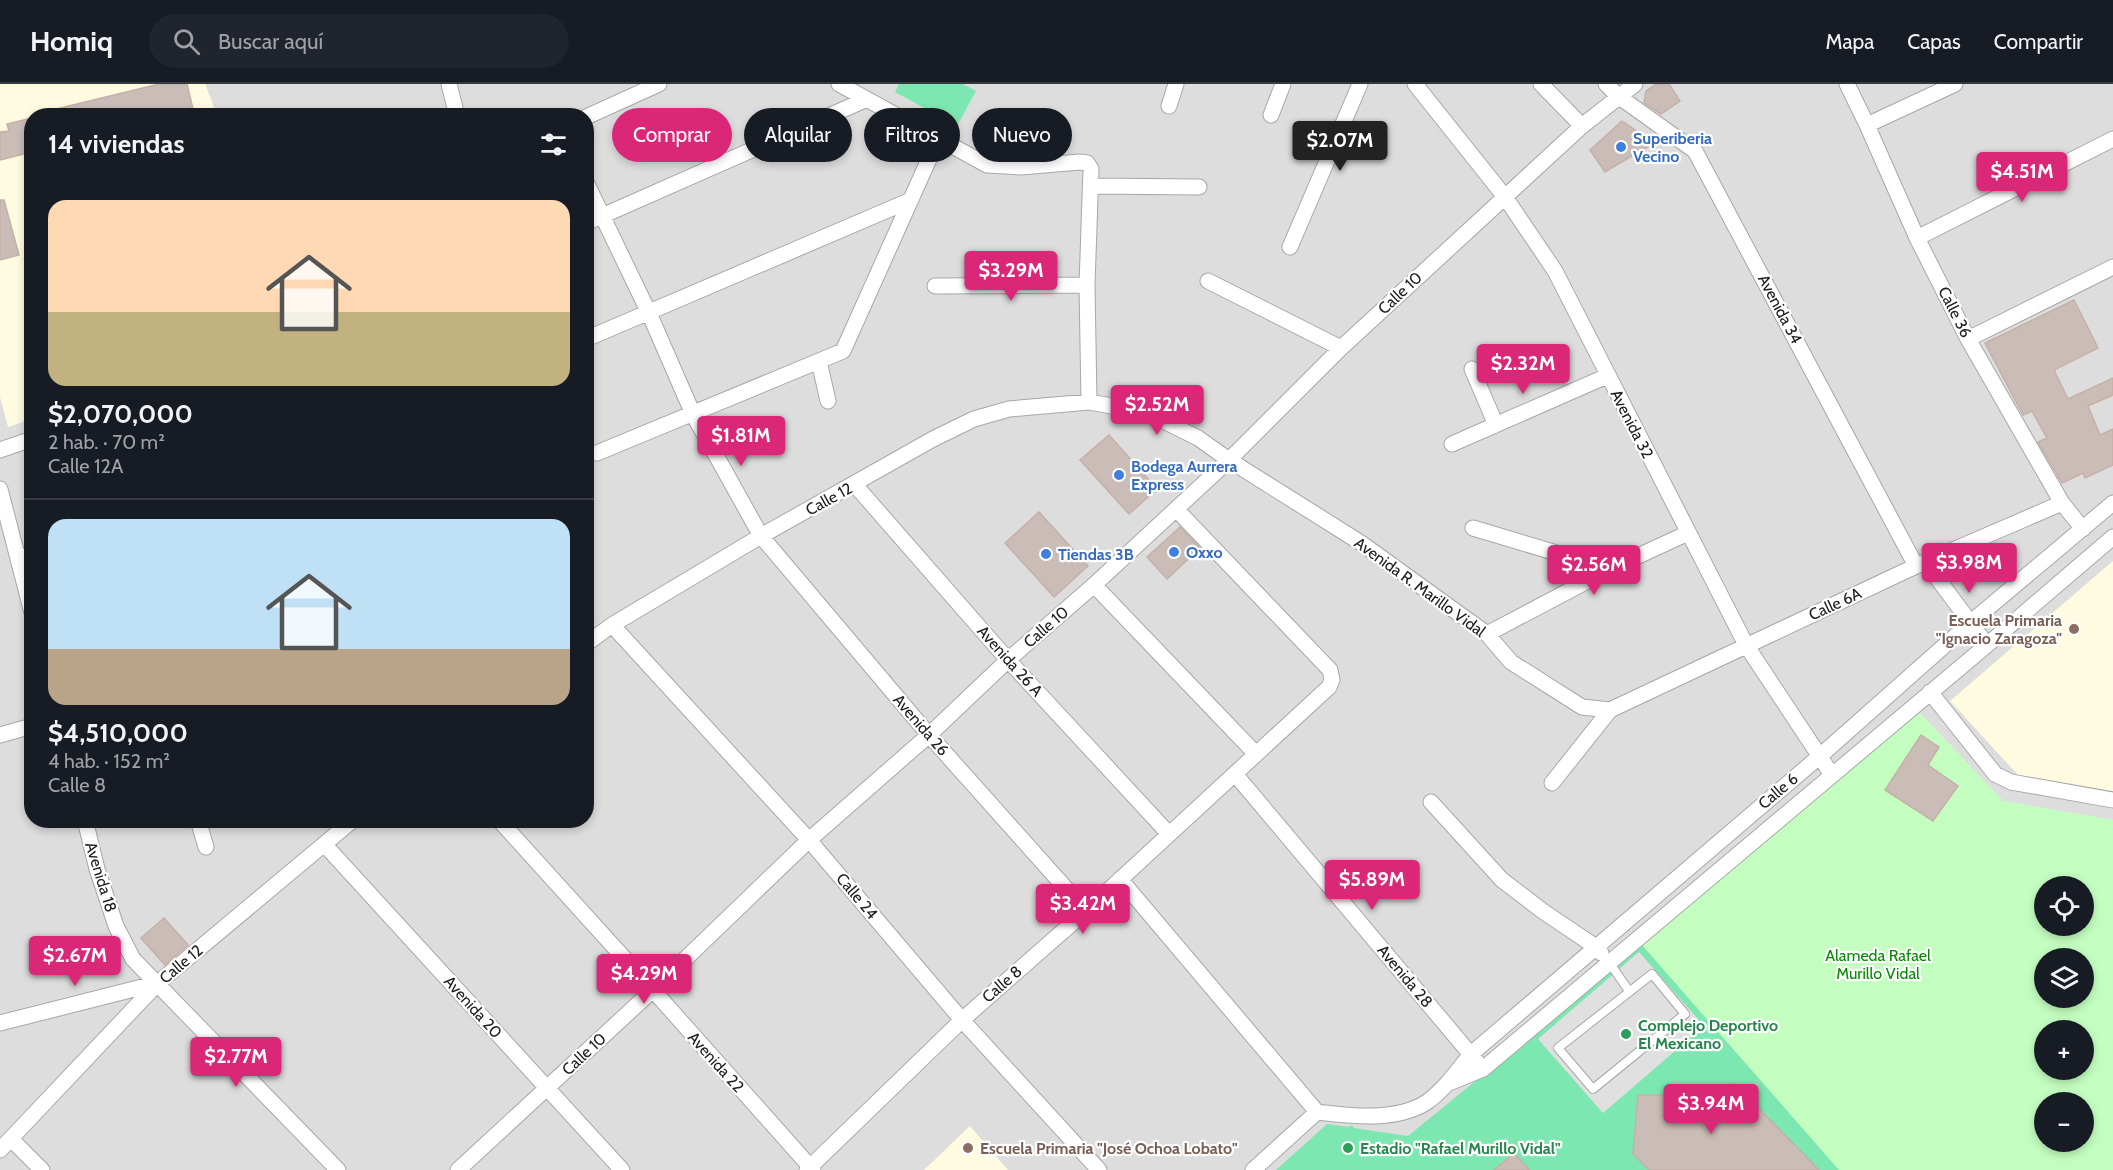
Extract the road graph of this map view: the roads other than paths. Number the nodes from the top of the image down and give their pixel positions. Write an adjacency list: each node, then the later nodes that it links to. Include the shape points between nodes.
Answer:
1 (449, 84): 17 (street)
2 (659, 84): 19 (street)
3 (839, 84): 15 (street)
4 (1176, 84): 16 (street)
5 (1283, 84): 20 (street)
6 (1360, 84): 34 (street)
7 (1415, 84): 13 (street, Avenida 32)
8 (1541, 84): 22 (street)
9 (1606, 84): 14 (street, Avenida 34)
10 (1635, 84): 14 (street, Calle 10)
11 (1847, 84): 21 (street, Calle 36)
12 (1955, 84): 21 (street)
13 (1428, 91): 28 (street, Avenida 32)
14 (1618, 96): 22 (street, Calle 10); 67 (street, Avenida 34, via 1695,151)
15 (865, 100): 18 (street); 31 (street)
16 (1169, 106)
17 (455, 108)
18 (880, 108)
19 (594, 113)
20 (1271, 115)
21 (1867, 125): 33 (street, Calle 36)
22 (1582, 126): 28 (street, Calle 10)
23 (2113, 139): 33 (street)
24 (960, 151): 26 (street, via 987,165 1087,163)
25 (928, 162): 30 (street)
26 (1091, 186): 27 (street); 37 (street)
27 (1198, 187)
28 (1505, 197): 42 (street, Calle 10); 45 (street, Avenida 32, via 1555,271)
29 (594, 198): 31 (street, Avenida 26)
30 (911, 200): 39 (street); 43 (street, via 843,351)
31 (603, 215): 32 (street); 39 (street, Avenida 26)
32 (594, 219)
33 (1917, 238): 41 (street, Calle 36)
34 (1290, 247)
35 (2113, 267): 41 (street)
36 (1208, 281): 42 (street)
37 (1088, 285): 38 (street); 47 (street)
38 (935, 286)
39 (649, 313): 40 (street); 48 (street, Avenida 26)
40 (594, 336)
41 (1968, 339): 57 (street, Calle 36)
42 (1341, 348): 54 (street, Calle 10)
43 (819, 362): 46 (street); 48 (street)
44 (1472, 369): 49 (street)
45 (1607, 376): 49 (street); 62 (street, Avenida 32)
46 (828, 401)
47 (1089, 402): 54 (street, Calle 12, via 1158,418 1198,438); 55 (street, Calle 12, via 1009,409 974,419)
48 (693, 414): 53 (street); 63 (street, Avenida 26)
49 (1496, 425): 51 (street)
50 (24, 442): 52 (street)
51 (1452, 444)
52 (0, 450)
53 (597, 453)
54 (1229, 460): 59 (street, Calle 10); 73 (street, Avenida R. Marillo Vidal, via 1361,543)
55 (855, 485): 63 (street, Calle 12); 77 (street, Avenida 26 A)
56 (0, 489): 66 (street)
57 (2062, 503): 61 (street, Calle 36); 67 (street, Calle 6A)
58 (2113, 503): 61 (street, Calle 6)
59 (1176, 509): 70 (street, Calle 10); 83 (street, Calle 8, via 1330,670 1329,687)
60 (1473, 528): 68 (street)
61 (2083, 529): 71 (street, Calle 6)
62 (1688, 533): 68 (street); 75 (street, Avenida 32)
63 (760, 536): 72 (street, Calle 12); 82 (street, Avenida 26)
64 (2113, 537): 76 (street, Calle 6)
65 (24, 557): 66 (street)
66 (18, 560): 69 (street)
67 (1921, 564): 71 (street, Avenida 34); 75 (street, Calle 6A)
68 (1610, 569): 73 (street)
69 (24, 583)
70 (1094, 585): 77 (street, Calle 10); 83 (street)
71 (1970, 623): 76 (street, Avenida 34); 84 (street, Calle 6)
72 (612, 625): 74 (street, Calle 12); 95 (street, Calle 24)
73 (1487, 634): 79 (street, Avenida R. Marillo Vidal, via 1511,662 1582,707)
74 (594, 638)
75 (1746, 645): 79 (street, Calle 6A); 84 (street, Avenida 32)
76 (1987, 645): 78 (street, Calle 6)
77 (1008, 660): 82 (street, Calle 10); 94 (street, Avenida 26 A)
78 (1930, 692): 86 (street, Calle 6); 88 (street, via 1995,774 2011,783)
79 (1610, 710): 87 (street)
80 (24, 728): 81 (street)
81 (0, 735)
82 (929, 735): 95 (street, Calle 10); 99 (street, Avenida 26)
83 (1256, 754): 85 (street, Calle 8)
84 (1820, 756): 86 (street, Avenida 32); 100 (street, Calle 6)
85 (1235, 774): 94 (street, Calle 8); 107 (street, Avenida 28)
86 (1832, 776): 101 (street, Calle 6)
87 (1552, 783)
88 (2113, 800)
89 (1431, 802): 100 (street, via 1502,880)
90 (87, 828): 102 (street, Avenida 18, via 116,926 133,959)
91 (200, 828): 97 (street)
92 (343, 828): 96 (street, Calle 12)
93 (506, 828): 103 (street, Avenida 22)
94 (1169, 834): 98 (street, Calle 8)
95 (808, 840): 103 (street, Calle 10); 105 (street, Calle 24)
96 (324, 844): 102 (street, Calle 12); 110 (street, Avenida 20)
97 (206, 847)
98 (1120, 879): 99 (street, Calle 8); 111 (street)
99 (1086, 911): 105 (street, Calle 8)
100 (1596, 946): 101 (street); 107 (street, Calle 6)
101 (1609, 962): 104 (lane); 108 (street, Calle 6)
102 (158, 983): 106 (street); 112 (street, Calle 12); 116 (street, Avenida 18)
103 (653, 990): 110 (street, Calle 10); 114 (street, Avenida 22)
104 (1629, 991): 104 (lane, via 1558,1048 1593,1089 1686,1014 1652,974)
105 (962, 1020): 114 (street, Calle 8); 119 (street, Calle 24)
106 (0, 1023)
107 (1471, 1054): 108 (street, Avenida 28); 109 (street, Calle 6)
108 (1483, 1069): 109 (street, Calle 6)
109 (1447, 1084): 111 (street, Calle 6, via 1425,1103 1404,1111 1361,1116)
110 (547, 1089): 117 (street, Calle 10); 118 (street, Avenida 20)
111 (1317, 1112): 120 (street)
112 (11, 1139): 113 (street, Calle 12); 115 (street)
113 (0, 1150)
114 (810, 1169)
115 (42, 1170)
116 (338, 1170)
117 (458, 1170)
118 (622, 1170)
119 (1098, 1170)
120 (1252, 1170)

